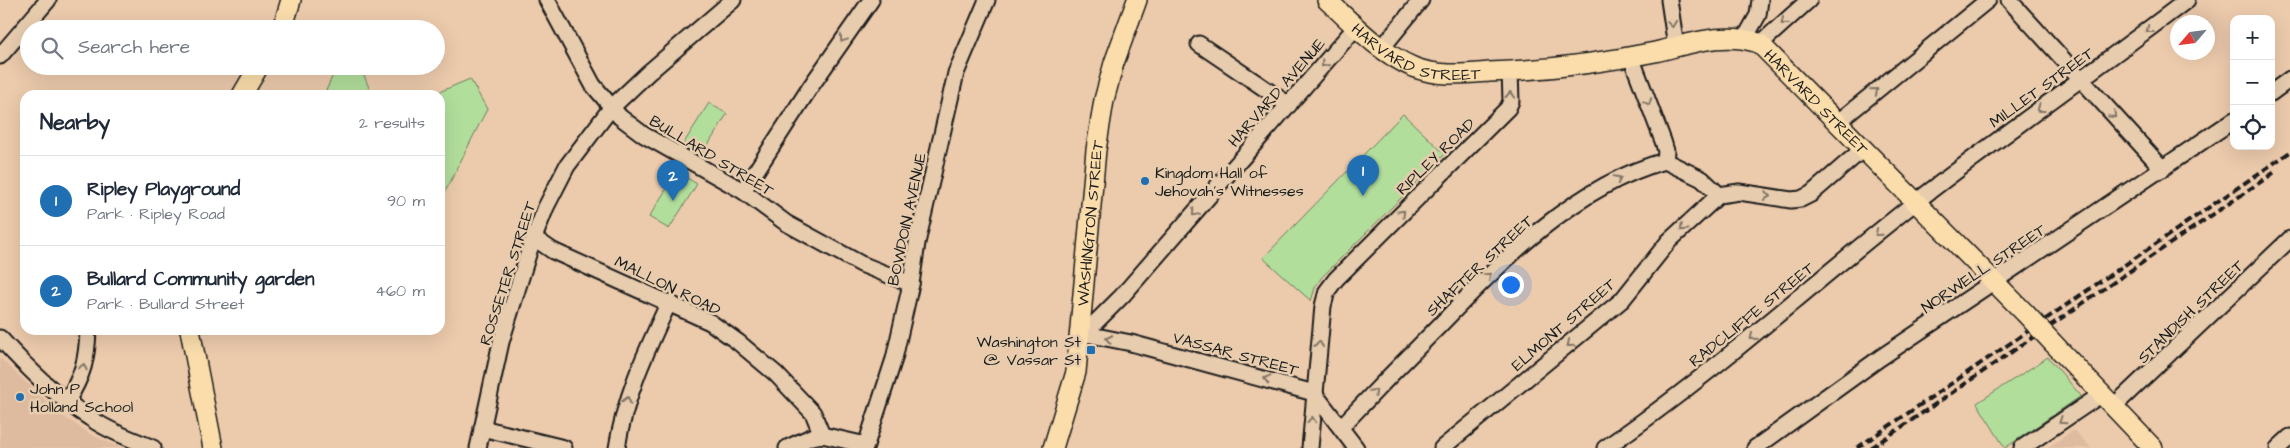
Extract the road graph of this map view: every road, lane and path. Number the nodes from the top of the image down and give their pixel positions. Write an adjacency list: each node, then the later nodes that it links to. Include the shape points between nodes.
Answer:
1 (48, 0): 16 (street)
2 (291, 0): 17 (main road)
3 (547, 0): 33 (street, BULLARD STREET, via 593,85)
4 (733, 0): 33 (street, ROSSETER STREET)
5 (871, 0): 39 (street, one-way to 39)
6 (987, 0): 45 (street, BOWDOIN AVENUE, via 956,73 917,243)
7 (1137, 0): 47 (main road, WASHINGTON STREET, via 1104,100 1096,150)
8 (1326, 0): 18 (main road, HARVARD STREET)
9 (1421, 0): 23 (street)
10 (1669, 0): 22 (street, one-way to 22)
11 (1760, 0): 20 (street)
12 (1809, 0): 20 (street, one-way to 20)
13 (1988, 0): 34 (street, one-way to 13)
14 (2008, 0): 28 (street)
15 (2187, 0): 28 (street, MILLET STREET, one-way to 28)
16 (31, 20)
17 (285, 20)
18 (1356, 27): 23 (main road, HARVARD STREET); 32 (street, HARVARD AVENUE, one-way to 32)
19 (20, 33): 24 (street)
20 (1752, 41): 22 (main road, HARVARD STREET, via 1718,37); 34 (main road, HARVARD STREET)
21 (1200, 44): 32 (street)
22 (1676, 47): 25 (main road, HARVARD STREET)
23 (1382, 48): 26 (main road, HARVARD STREET, via 1414,68 1434,72)
24 (0, 56)
25 (1631, 57): 26 (main road, HARVARD STREET); 37 (street, one-way to 37, via 1663,141)
26 (1510, 71): 51 (street, RIPLEY ROAD, one-way to 26, via 1323,306 1328,291 1336,279 1508,108 1511,101)
27 (254, 75): 30 (main road)
28 (2080, 80): 38 (street, one-way to 38); 41 (street, MILLET STREET, one-way to 41)
29 (2290, 80): 31 (street)
30 (245, 90)
31 (2275, 90)
32 (1288, 105): 47 (street, HARVARD AVENUE, one-way to 47, via 1122,296)
33 (611, 108): 39 (street, BULLARD STREET, via 644,135); 42 (street, ROSSETER STREET, via 568,166)
34 (1838, 122): 36 (main road, HARVARD STREET)
35 (2230, 123): 38 (street, NORWELL STREET)
36 (1864, 149): 40 (street, one-way to 36, via 1739,192 1801,199); 41 (main road, HARVARD STREET)
37 (1665, 161): 40 (street, via 1702,179); 54 (street, SHAFTER STREET, one-way to 37, via 1519,247 1596,192 1636,171)
38 (2163, 169): 44 (street, NORWELL STREET)
39 (743, 191): 45 (street, BULLARD STREET, via 786,223 860,264)
40 (1719, 195): 68 (street, ELMONT STREET, one-way to 68, via 1669,241 1622,300)
41 (1916, 202): 44 (main road, HARVARD STREET); 69 (street, RADCLIFFE STREET, one-way to 69, via 1736,351)
42 (534, 238): 46 (street, MALLON ROAD, via 553,250); 55 (street, ROSSETER STREET, via 502,342)
43 (2290, 239): 53 (street, STANDISH STREET)
44 (1995, 283): 53 (main road, HARVARD STREET, bridge); 70 (street, NORWELL STREET, via 1880,358)
45 (911, 284): 58 (street, BOWDOIN AVENUE, via 894,359)
46 (669, 302): 56 (street, MALLON ROAD, via 710,322 776,374 813,413); 63 (street, one-way to 46, via 633,382)
47 (1081, 333): 51 (street, VASSAR STREET, one-way to 47); 65 (main road, WASHINGTON STREET, via 1076,372)
48 (88, 335): 52 (street, one-way to 48, via 80,380)
49 (191, 335): 60 (main road)
50 (0, 338): 52 (street)
51 (1314, 393): 54 (street, VASSAR STREET); 66 (street, RIPLEY ROAD, one-way to 51)
52 (68, 401): 59 (street, via 90,418)
53 (2108, 401): 71 (street, STANDISH STREET, one-way to 71); 72 (main road, HARVARD STREET)
54 (1341, 427): 67 (street, VASSAR STREET)
55 (482, 428): 61 (street, ROSSETER STREET); 62 (street)
56 (822, 436): 58 (street); 64 (street, via 811,437)
57 (2290, 437): 73 (street)
58 (866, 447)
59 (153, 448)
60 (213, 448)
61 (478, 448)
62 (564, 448)
63 (617, 448)
64 (787, 448)
65 (1053, 448)
66 (1310, 448)
67 (1356, 448)
68 (1442, 448)
69 (1605, 448)
70 (1755, 448)
71 (2022, 448)
72 (2153, 448)
73 (2278, 448)

